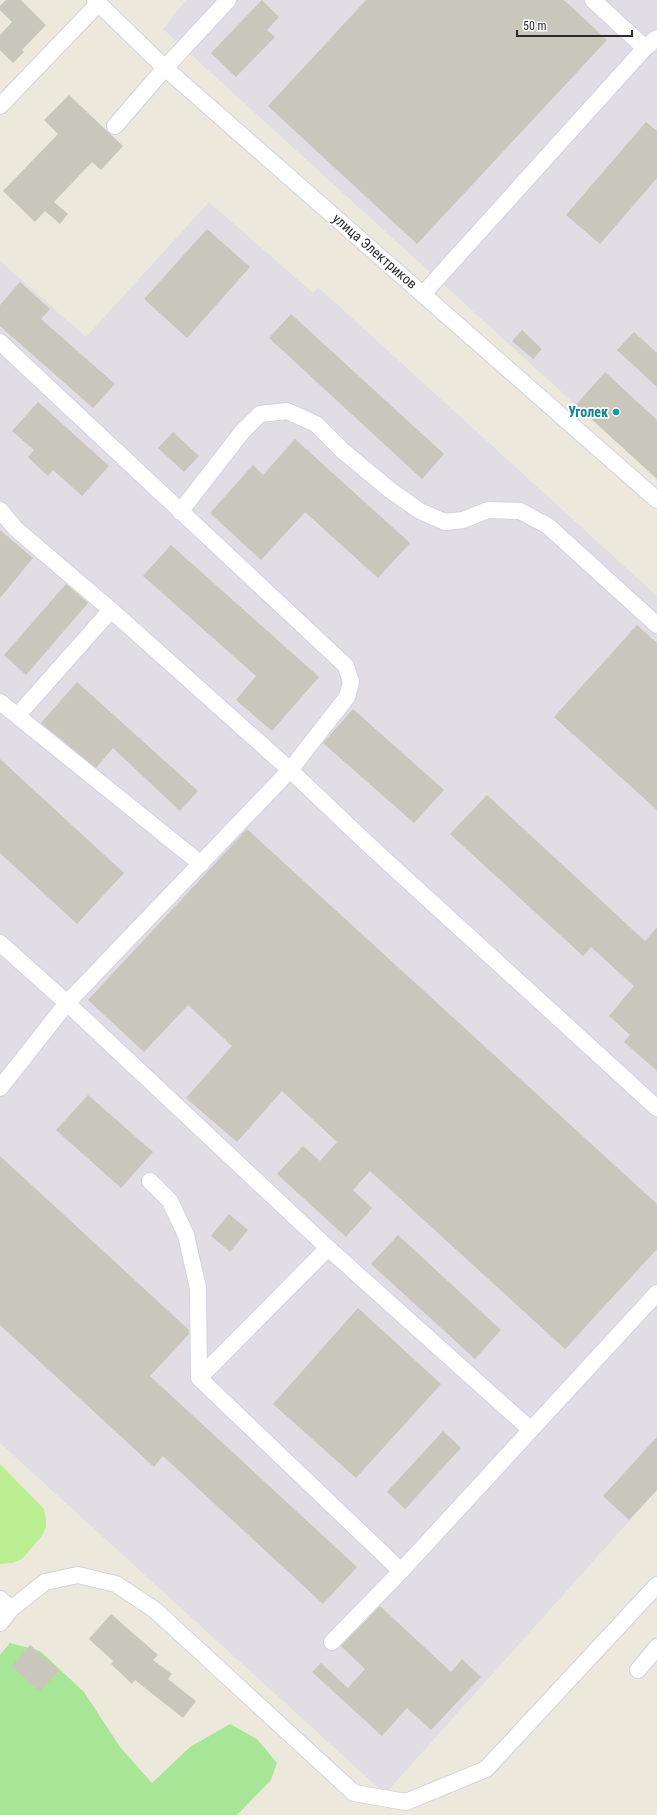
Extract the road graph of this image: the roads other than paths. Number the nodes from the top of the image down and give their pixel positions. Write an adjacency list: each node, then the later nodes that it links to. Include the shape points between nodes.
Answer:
1 (228, 0): 5 (street)
2 (593, 0): 4 (street)
3 (97, 2): 5 (street, улица Электриков); 6 (street)
4 (651, 43): 8 (street)
5 (165, 68): 7 (street); 8 (street, улица Электриков)
6 (0, 106)
7 (115, 126)
8 (423, 294): 10 (street, улица Электриков)
9 (0, 342): 12 (street)
10 (657, 500)
11 (0, 510): 13 (street, via 16,529)
12 (180, 512): 14 (street, via 242,432 260,414 287,411 316,424 343,451 420,511 445,522 463,520 488,510 520,511 548,526); 17 (street, via 346,666 351,682 347,697)
13 (111, 610): 16 (street); 17 (street)
14 (657, 624)
15 (0, 702): 16 (street)
16 (18, 715): 18 (street)
17 (290, 770): 18 (street); 22 (street)
18 (201, 864): 20 (street)
19 (0, 943): 20 (street)
20 (67, 1003): 21 (street); 24 (street)
21 (0, 1088)
22 (657, 1108)
23 (150, 1181): 26 (street, via 170,1201 186,1235 198,1288)
24 (328, 1248): 26 (street); 27 (street)
25 (657, 1293): 27 (street)
26 (199, 1378): 28 (street)
27 (531, 1430): 28 (street)
28 (401, 1571): 32 (street)
29 (656, 1590): 30 (street, via 486,1769 406,1802 354,1793 155,1610 116,1584 78,1574 45,1582)
30 (5, 1604): 31 (street)
31 (0, 1623)
32 (332, 1642)
33 (657, 1647): 34 (street)
34 (638, 1670)

